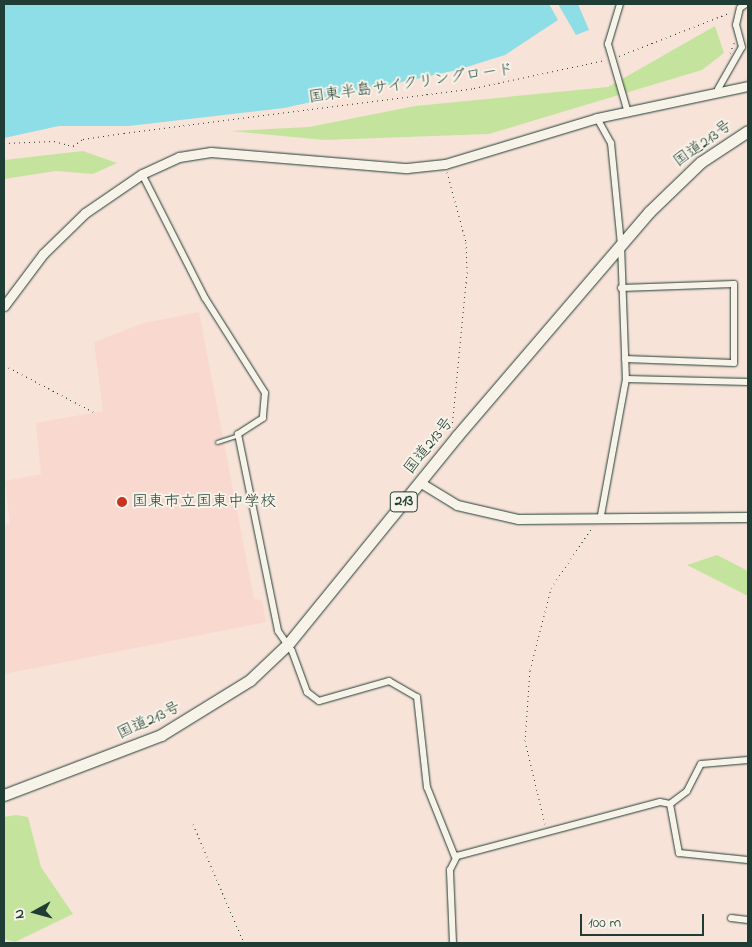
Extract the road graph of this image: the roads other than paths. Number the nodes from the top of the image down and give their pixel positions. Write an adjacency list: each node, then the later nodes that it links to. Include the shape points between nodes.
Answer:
1 (620, 4): 5 (street, via 608,39)
2 (746, 4): 4 (street, via 740,8 736,25 742,47)
3 (748, 86): 4 (street)
4 (718, 89): 5 (street)
5 (628, 113): 6 (street)
6 (597, 118): 8 (street, via 445,164 407,168 211,152 179,157); 9 (street, via 611,143)
7 (748, 131): 9 (highway, 国道213号 / 213, via 685,176)
8 (142, 174): 11 (street, via 69,228); 15 (street, via 212,309 263,388 267,407 264,418)
9 (621, 244): 10 (street); 17 (highway, 国道213号 / 213, via 457,436)
10 (621, 288): 12 (street); 12 (street, via 734,284 734,363)
11 (4, 306)
12 (625, 359): 13 (street)
13 (626, 379): 14 (street); 18 (street)
14 (748, 382)
15 (238, 434): 16 (lane); 20 (street, via 278,631)
16 (217, 442)
17 (421, 483): 18 (street, via 457,505 518,519); 20 (highway, 国道213号 / 213)
18 (601, 515): 19 (street)
19 (748, 517)
20 (288, 644): 22 (highway, 国道213号 / 213, via 250,680 185,723 76,771); 24 (street, via 306,692 314,700 389,681 417,697 427,787)
21 (748, 760): 23 (street, via 701,764 687,791)
22 (4, 795)
23 (670, 804): 24 (street, via 660,802); 25 (street, via 678,853)
24 (455, 857): 28 (street, via 450,870)
25 (748, 860)
26 (731, 918): 27 (street)
27 (748, 920)
28 (453, 943)

